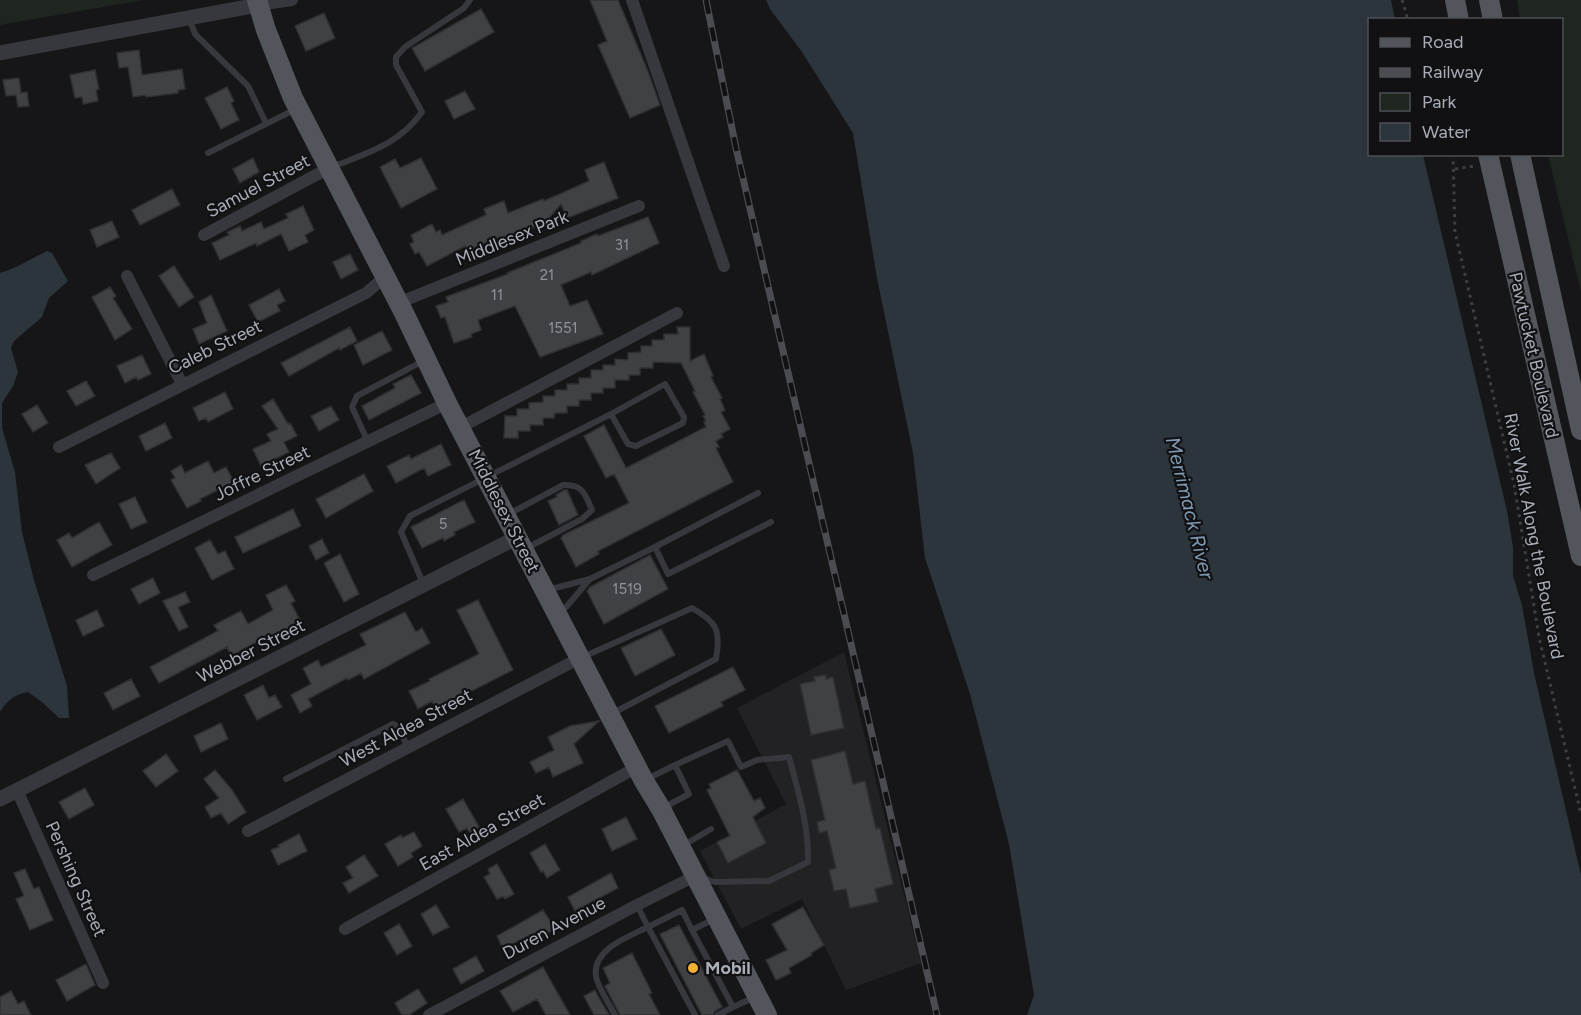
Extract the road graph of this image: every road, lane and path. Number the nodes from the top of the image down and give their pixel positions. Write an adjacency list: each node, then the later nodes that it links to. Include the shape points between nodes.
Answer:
1 (292, 0): 7 (street)
2 (470, 0): 19 (lane, via 396,57 396,65 422,112 411,127 394,141)
3 (632, 0): 23 (street)
4 (1402, 0): 9 (path)
5 (1455, 0): 10 (main road)
6 (1489, 0): 11 (main road)
7 (258, 2): 8 (street); 13 (main road, Middlesex Street, via 269,40)
8 (189, 18): 12 (street); 14 (lane, via 195,34 248,86)
9 (1407, 18)
10 (1459, 18)
11 (1493, 18)
12 (0, 53)
13 (298, 108): 14 (lane); 19 (main road, Middlesex Street)
14 (266, 123): 15 (lane)
15 (208, 153)
16 (1454, 156): 20 (path, River Walk Along the Boulevard)
17 (1520, 156): 33 (main road, Pawtucket Boulevard)
18 (1481, 160): 20 (path); 42 (main road, Pawtucket Boulevard)
19 (329, 168): 22 (street, Samuel Street); 25 (main road, Middlesex Street)
20 (1455, 169): 57 (path, River Walk Along the Boulevard, via 1455,232 1514,484 1539,637)
21 (639, 206): 26 (street, Middlesex Park)
22 (204, 236)
23 (724, 266)
24 (127, 276): 29 (street)
25 (385, 277): 26 (main road, Middlesex Street); 29 (street, Caleb Street, via 366,293)
26 (398, 303): 28 (main road, Middlesex Street)
27 (677, 313): 32 (street)
28 (426, 359): 30 (main road, Middlesex Street); 34 (lane, via 357,396 352,407)
29 (182, 384): 35 (street, Caleb Street)
30 (447, 403): 32 (main road, Middlesex Street); 34 (street, Joffre Street)
31 (611, 414): 31 (lane, via 628,444 636,446 684,423 665,384); 36 (lane)
32 (461, 427): 36 (main road, Middlesex Street)
33 (1581, 430)
34 (368, 442): 43 (street, Joffre Street)
35 (59, 447)
36 (487, 478): 38 (main road, Middlesex Street); 45 (lane, via 410,516 401,532)
37 (758, 493): 41 (lane)
38 (507, 515): 40 (main road, Middlesex Street); 40 (lane, via 563,485 573,484 584,491 592,510 582,519)
39 (771, 522): 41 (lane, via 668,574)
40 (521, 544): 45 (street, Webber Street); 46 (main road, Middlesex Street)
41 (655, 547): 44 (lane)
42 (1581, 556)
43 (93, 575)
44 (590, 579): 46 (lane); 47 (lane)
45 (424, 585): 54 (street, Webber Street)
46 (545, 590): 47 (main road, Middlesex Street)
47 (559, 616): 48 (main road, Middlesex Street)
48 (580, 658): 49 (main road, Middlesex Street); 49 (lane, via 692,608 710,618 719,639 716,659); 50 (street, West Aldea Street)
49 (610, 715): 52 (main road, Middlesex Street)
50 (408, 747): 53 (lane, via 393,724); 59 (street, West Aldea Street)
51 (675, 765): 52 (lane); 56 (lane, via 689,794); 61 (lane, via 728,741 741,767 758,760 789,757 809,840 808,862 769,881 715,882)
52 (640, 774): 56 (main road, Middlesex Street); 65 (street, East Aldea Street)
53 (286, 778)
54 (17, 790): 55 (street, Webber Street); 67 (street, Pershing Street)
55 (0, 799)
56 (662, 809): 60 (main road, Middlesex Street)
57 (1581, 814)
58 (711, 829): 60 (lane)
59 (248, 831)
60 (681, 847): 61 (main road, Middlesex Street)
61 (696, 875): 62 (street, Duren Avenue); 63 (main road, Middlesex Street)
62 (637, 905): 64 (lane); 70 (street, Duren Avenue)
63 (717, 917): 66 (lane); 68 (main road, Middlesex Street)
64 (648, 927): 66 (lane, via 682,910); 71 (lane, via 612,946 598,961 596,976); 72 (lane)
65 (345, 929)
66 (692, 930): 69 (lane)
67 (103, 983)
68 (758, 996): 69 (lane); 74 (main road, Middlesex Street)
69 (733, 1007): 73 (lane)
70 (429, 1015)
71 (615, 1015)
72 (695, 1015)
73 (718, 1015)
74 (767, 1015)

